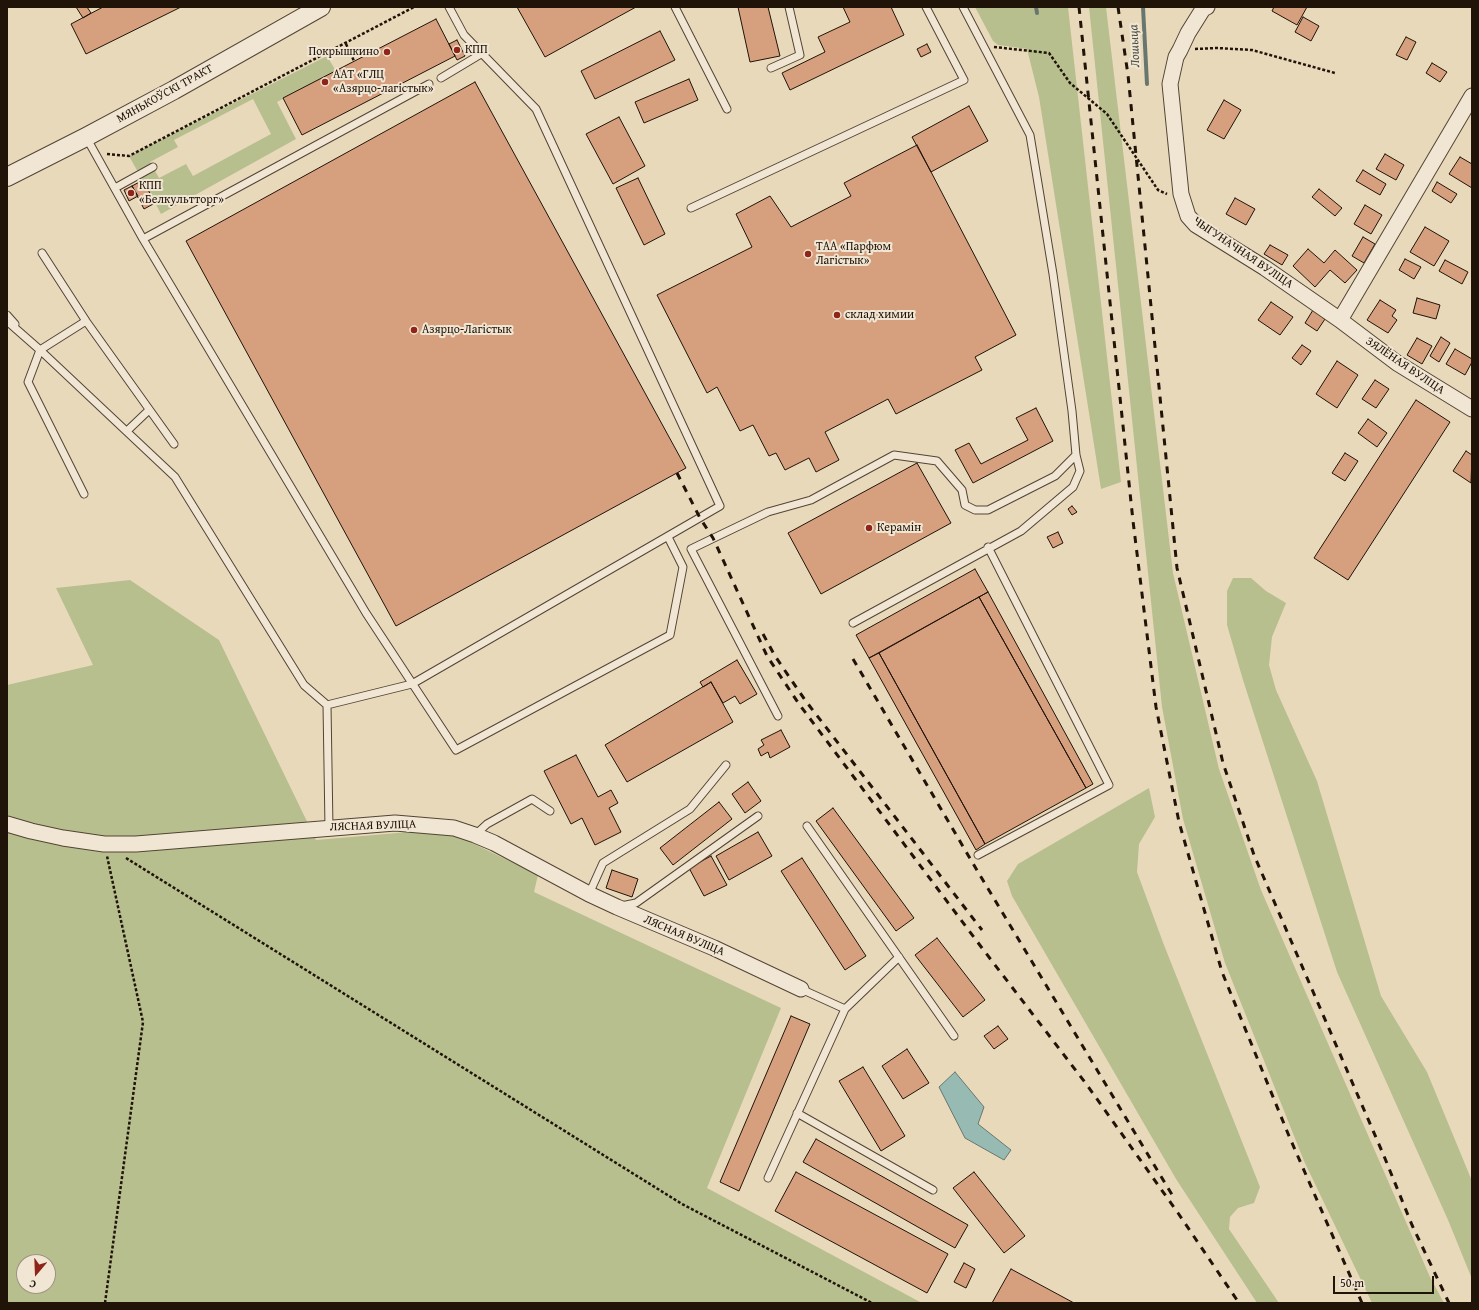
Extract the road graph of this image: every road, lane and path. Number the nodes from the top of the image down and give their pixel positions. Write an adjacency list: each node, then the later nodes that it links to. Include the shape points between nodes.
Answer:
1 (321, 7): 20 (street, МЯНЬКОЎСКІ ТРАКТ)
2 (414, 7): 9 (path)
3 (449, 7): 12 (lane, via 464,35)
4 (675, 7): 19 (lane)
5 (789, 7): 14 (lane, via 800,55)
6 (926, 7): 26 (lane, via 964,80)
7 (963, 7): 10 (lane)
8 (1206, 7): 11 (street, ЧЫГУНАЧНАЯ ВУЛІЦА)
9 (346, 44): 13 (path); 21 (path, via 129,156)
10 (984, 46): 25 (path, via 1049,53 1070,83 1107,114 1158,190); 38 (lane, via 1030,134 1055,289)
11 (1180, 50): 15 (path, via 1252,50); 25 (street, ЧЫГУНАЧНАЯ ВУЛІЦА, via 1170,84)
12 (481, 54): 16 (lane); 40 (lane, via 536,109 720,506)
13 (354, 61)
14 (772, 68)
15 (1335, 73)
16 (441, 78)
17 (429, 84): 27 (lane)
18 (1472, 96): 30 (street)
19 (727, 109)
20 (86, 137): 21 (lane); 23 (street, МЯНЬКОЎСКІ ТРАКТ)
21 (95, 153): 24 (lane)
22 (153, 167): 24 (lane)
23 (7, 177)
24 (115, 188): 27 (lane)
25 (1183, 203): 30 (street, ЧЫГУНАЧНАЯ ВУЛІЦА, via 1188,216 1196,225 1265,268)
26 (691, 208)
27 (143, 238): 43 (lane, via 366,613)
28 (42, 253): 32 (lane)
29 (7, 315): 33 (lane)
30 (1340, 320): 34 (street, ЗЯЛЁНАЯ ВУЛІЦА, via 1396,363)
31 (7, 321): 33 (lane)
32 (86, 321): 33 (lane); 35 (lane)
33 (40, 350): 36 (lane); 39 (lane, via 28,382)
34 (1472, 409)
35 (149, 410): 36 (lane); 37 (lane)
36 (127, 431): 44 (lane, via 175,477 304,685)
37 (174, 444)
38 (1076, 455): 41 (lane, via 1080,471 1073,487 1020,531); 45 (lane, via 1055,476 988,510 975,510 965,505 962,490 937,462 894,455 812,500 768,512 691,549)
39 (84, 494)
40 (668, 536): 43 (lane); 43 (lane, via 683,567 670,635 456,750)
41 (988, 548): 42 (lane); 54 (lane, via 1109,785)
42 (853, 623)
43 (412, 684): 44 (lane)
44 (327, 705): 51 (lane)
45 (778, 716)
46 (726, 766): 56 (lane, via 690,809 603,863)
47 (550, 811): 52 (lane, via 532,799 487,824)
48 (758, 816): 57 (lane, via 636,903)
49 (7, 824): 53 (street, ЛЯСНАЯ ВУЛІЦА, via 63,838)
50 (807, 826): 58 (lane)
51 (329, 828): 52 (street, ЛЯСНАЯ ВУЛІЦА, via 395,823 454,828); 53 (street, ЛЯСНАЯ ВУЛІЦА, via 136,844)
52 (475, 834): 56 (street, ЛЯСНАЯ ВУЛІЦА)
53 (104, 844): 65 (path, via 143,1022)
54 (978, 855)
55 (124, 857): 66 (path, via 682,1204)
56 (589, 894): 57 (street, ЛЯСНАЯ ВУЛІЦА)
57 (617, 907): 59 (street, ЛЯСНАЯ ВУЛІЦА, via 714,948)
58 (898, 957): 60 (lane); 61 (lane)
59 (801, 989): 60 (lane)
60 (845, 1009): 62 (lane)
61 (954, 1036)
62 (797, 1113): 63 (lane); 64 (lane)
63 (768, 1178)
64 (933, 1190)
65 (105, 1303)
66 (872, 1303)

